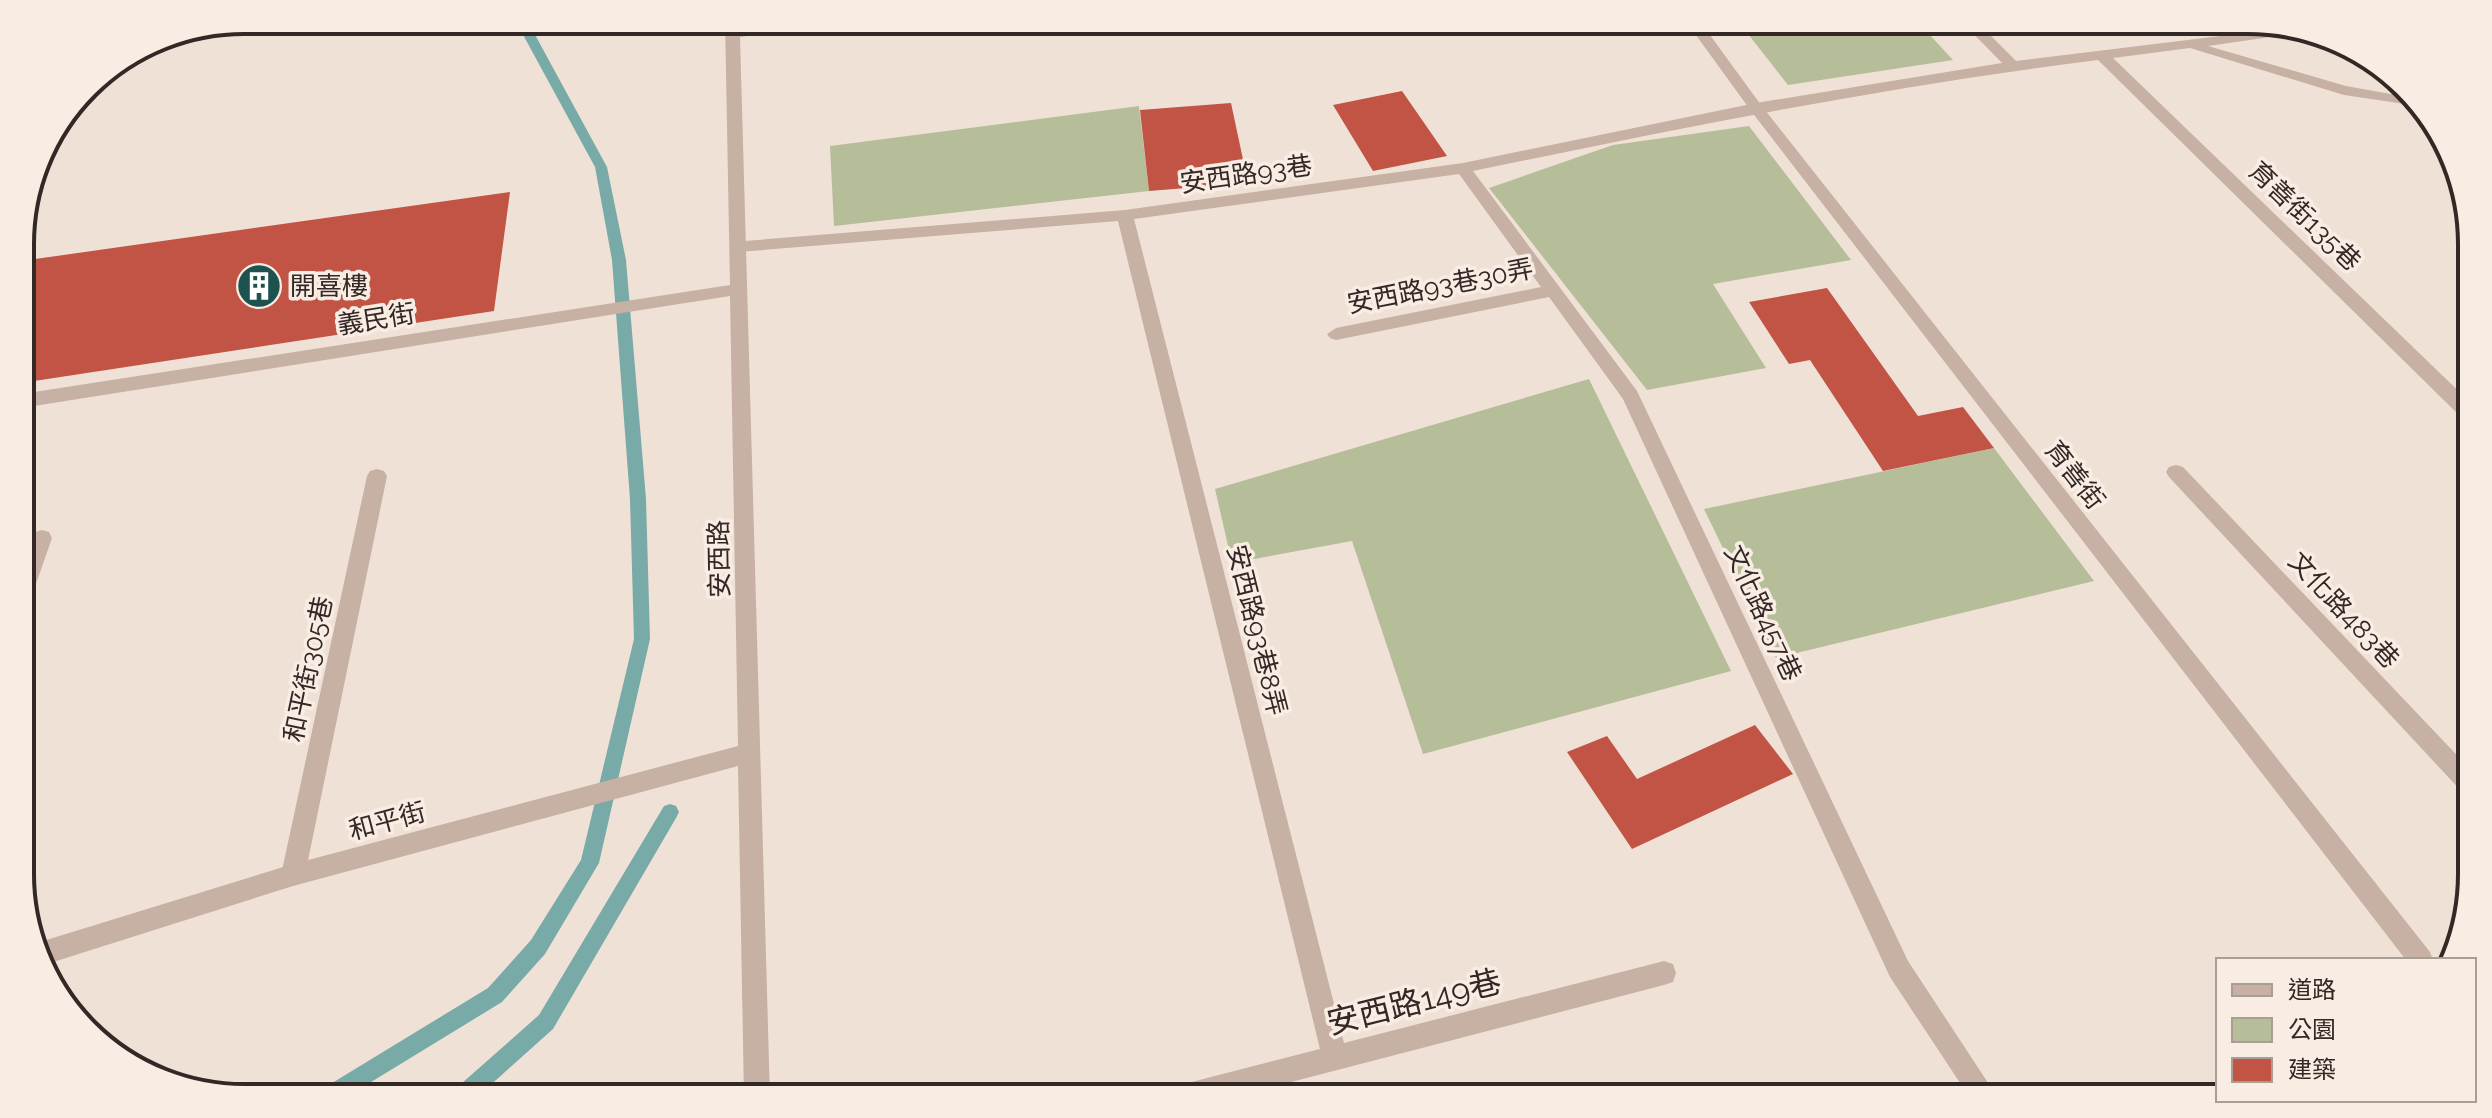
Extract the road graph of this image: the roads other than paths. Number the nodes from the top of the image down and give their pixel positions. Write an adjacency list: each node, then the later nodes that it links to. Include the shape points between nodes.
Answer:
1 (732, 34): 12 (street, 安西路)
2 (1702, 34): 9 (street, 育善街)
3 (1981, 34): 7 (street)
4 (2260, 35): 5 (street)
5 (2187, 44): 6 (street); 8 (street, via 2344,90)
6 (2102, 55): 7 (street); 17 (street, 育善街135巷)
7 (2013, 66): 9 (street)
8 (2400, 100)
9 (1756, 108): 10 (street, 安西路93巷); 26 (street, 育善街)
10 (1463, 168): 11 (street, 安西路93巷); 14 (street, 文化路457巷)
11 (1125, 215): 12 (street, 安西路93巷); 28 (street, 安西路93巷8弄)
12 (738, 246): 13 (street, 安西路)
13 (739, 289): 16 (street, 義民街); 22 (street, 安西路)
14 (1555, 290): 15 (street, 安西路93巷30弄); 31 (street, 文化路457巷, via 1631,396 1899,969)
15 (1336, 334)
16 (34, 399)
17 (2458, 402)
18 (2176, 472): 23 (street, 文化路483巷)
19 (377, 476): 24 (street, 和平街305巷)
20 (42, 538): 21 (street)
21 (34, 561)
22 (749, 753): 24 (street, 和平街); 29 (street, 安西路)
23 (2458, 772)
24 (293, 875): 25 (street, 和平街)
25 (49, 951)
26 (2419, 958)
27 (1664, 973): 28 (street, 安西路149巷)
28 (1335, 1058): 30 (street, 安西路149巷)
29 (757, 1084)
30 (1234, 1084)
31 (1976, 1084)

